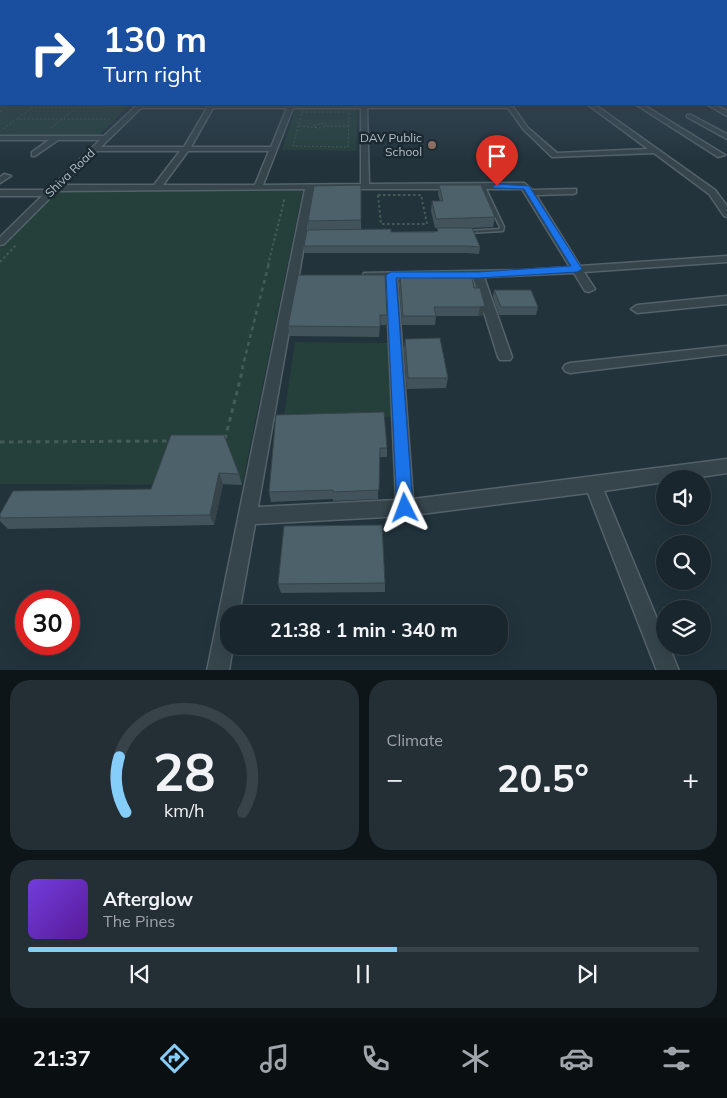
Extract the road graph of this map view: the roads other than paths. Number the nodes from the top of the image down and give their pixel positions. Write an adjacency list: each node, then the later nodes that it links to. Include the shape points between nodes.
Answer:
1 (140, 105): 8 (street); 17 (street, Shiva Road)
2 (326, 105): 9 (street); 10 (street)
3 (455, 105): 4 (street); 10 (street)
4 (509, 105): 20 (street, via 526,130)
5 (591, 105): 18 (street)
6 (640, 105): 26 (street)
7 (711, 105): 11 (street)
8 (211, 106): 9 (street); 22 (street)
9 (291, 106): 23 (street)
10 (364, 106): 30 (street)
11 (727, 114)
12 (689, 116): 13 (street)
13 (727, 137)
14 (0, 138): 15 (street)
15 (14, 138): 16 (street); 19 (street)
16 (56, 138): 17 (street); 25 (street)
17 (106, 138): 21 (street, Shiva Road)
18 (644, 143): 20 (street); 24 (street)
19 (0, 148)
20 (546, 148): 24 (street, via 557,155)
21 (95, 149): 22 (street); 32 (street, Shiva Road)
22 (186, 149): 23 (street); 27 (street)
23 (274, 149): 28 (street)
24 (656, 152): 36 (street, via 716,191)
25 (35, 154)
26 (720, 155)
27 (157, 187): 28 (street); 32 (street)
28 (258, 187): 29 (street)
29 (310, 187): 30 (street); 55 (street, via 298,275)
30 (365, 187): 31 (street)
31 (483, 187): 35 (street, via 524,186); 39 (lane, via 501,230)
32 (52, 190): 34 (street); 38 (street, Shiva Road)
33 (573, 191): 35 (street)
34 (0, 193)
35 (530, 193): 42 (street)
36 (727, 214)
37 (0, 229): 38 (street)
38 (12, 229): 40 (street, Shiva Road)
39 (458, 232)
40 (0, 242)
41 (727, 259): 42 (street)
42 (577, 269): 45 (street); 46 (street)
43 (352, 275): 44 (street)
44 (391, 275): 45 (street); 54 (street)
45 (478, 275): 50 (street)
46 (588, 289)
47 (727, 300): 48 (street)
48 (636, 309)
49 (727, 350): 51 (street)
50 (504, 357)
51 (570, 368)
52 (727, 466): 53 (street)
53 (593, 485): 54 (street); 59 (street)
54 (405, 508): 55 (street)
55 (247, 516): 56 (street)
56 (231, 605)
57 (221, 655): 58 (street)
58 (218, 670)
59 (668, 670)

